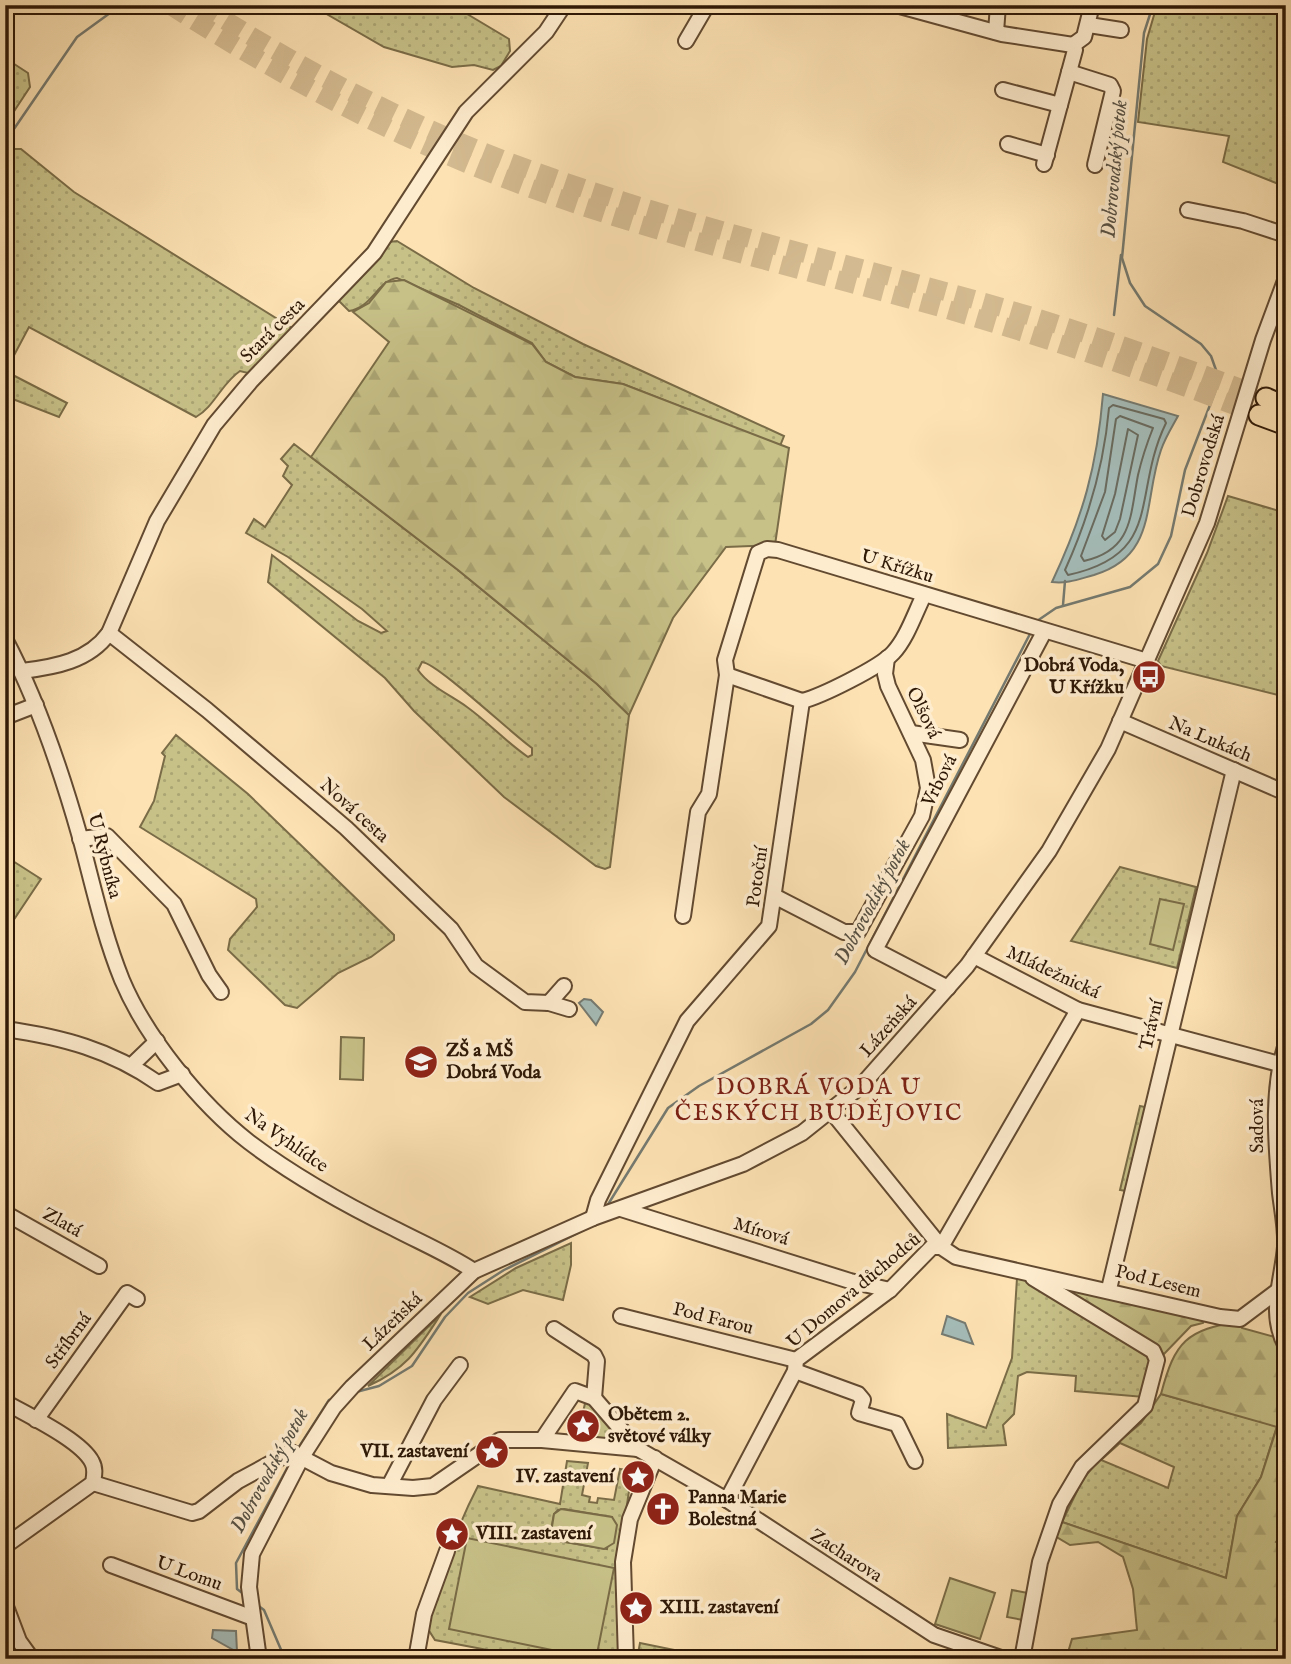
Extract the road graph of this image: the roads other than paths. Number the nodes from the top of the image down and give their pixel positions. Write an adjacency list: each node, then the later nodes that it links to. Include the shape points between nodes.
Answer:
1 (564, 5): 22 (street, Stará cesta, via 546,32 466,112 374,253 214,425 157,521)
2 (707, 5): 9 (street)
3 (897, 5): 7 (street)
4 (998, 5): 7 (street)
5 (1092, 5): 8 (street)
6 (1121, 30): 8 (street)
7 (996, 32): 8 (street)
8 (1082, 35): 10 (street)
9 (686, 41)
10 (1069, 72): 12 (street); 14 (street, via 1110,85 1113,91)
11 (1003, 90): 12 (street)
12 (1060, 106): 13 (street, via 1045,160)
13 (1008, 144)
14 (1095, 165)
15 (1188, 210): 16 (street)
16 (1286, 235)
17 (1286, 278): 26 (street, Dobrovodská, via 1207,523)
18 (1286, 407): 19 (highway, via 1263,406)
19 (1286, 425)
20 (924, 595): 21 (street, U Křížku); 24 (street, via 898,647); 28 (street, U Křížku, via 767,549 758,553 725,660)
21 (1042, 631): 26 (street, U Křížku); 42 (street, Vrbová, via 875,950)
22 (109, 633): 27 (street, Stará cesta, via 87,656); 44 (street, Nová cesta, via 346,828 451,929 476,966 526,1002)
23 (5, 639): 25 (street, U Rybníka)
24 (887, 658): 29 (street, via 825,694); 33 (street, Olšová, via 888,686)
25 (10, 659): 27 (street, U Rybníka)
26 (1147, 662): 32 (street, Lázeňská)
27 (22, 671): 30 (street, U Rybníka)
28 (727, 675): 29 (street); 39 (street, U Křížku, via 709,794 698,812)
29 (802, 701): 38 (street, Potoční)
30 (36, 705): 31 (street); 37 (street, U Rybníka)
31 (5, 718)
32 (1120, 721): 35 (street, Na Lukách); 40 (street, Lázeňská, via 1049,851)
33 (911, 733): 34 (street); 38 (street, Olšová, via 928,788 922,816 862,929 854,934 844,932)
34 (960, 740)
35 (1234, 770): 36 (street, Na Lukách); 48 (street, Trávní)
36 (1286, 793)
37 (80, 839): 43 (street, via 107,836 174,904); 49 (street, U Rybníka, via 103,930 123,983)
38 (776, 897): 57 (street, Potoční, via 764,936 681,1030)
39 (683, 916)
40 (974, 956): 42 (street, Lázeňská); 46 (street, Mládežnická)
41 (564, 986): 44 (street)
42 (948, 988): 54 (street, Lázeňská, via 898,1047)
43 (221, 992)
44 (549, 1003): 45 (street, Nová cesta)
45 (569, 1009)
46 (1078, 1010): 48 (street, Mládežnická); 58 (street, U Domova důchodců)
47 (5, 1029): 52 (street, via 57,1036)
48 (1170, 1034): 51 (street, Mládežnická); 62 (street, Trávní)
49 (157, 1041): 52 (street); 53 (street, U Rybníka)
50 (1286, 1043): 51 (street, Sadová)
51 (1279, 1064): 64 (street, Sadová, via 1275,1132 1285,1246)
52 (132, 1065): 53 (street, via 158,1083)
53 (182, 1074): 60 (street, Na Vyhlídce, via 260,1149 337,1199)
54 (832, 1112): 55 (street, Lázeňská, via 743,1164); 58 (street, Pod Lesem)
55 (615, 1211): 57 (street, Lázeňská); 63 (street, Mírová)
56 (5, 1213): 59 (street, Zlatá)
57 (593, 1219): 60 (street, Lázeňská)
58 (942, 1247): 61 (street, Pod Lesem, via 956,1256); 63 (street, U Domova důchodců, via 932,1247)
59 (99, 1266)
60 (474, 1271): 76 (street, Lázeňská, via 352,1387)
61 (1023, 1272): 62 (street, Pod Lesem); 92 (street, Pod Lesem, via 1141,1344 1157,1360 1145,1406 1079,1472 1055,1517 1040,1562)
62 (1109, 1289): 64 (street, Pod Lesem, via 1240,1319)
63 (890, 1290): 70 (street, U Domova důchodců)
64 (1276, 1292): 68 (street, Sadová, via 1278,1327)
65 (137, 1299): 73 (street, Stříbrná, via 127,1293)
66 (621, 1316): 70 (street, Pod Farou)
67 (554, 1329): 71 (street, via 594,1355)
68 (1286, 1347)
69 (460, 1365): 80 (street, via 434,1400)
70 (795, 1366): 78 (street, Pod Farou, via 858,1394 863,1400 859,1413 897,1424); 81 (street, U Domova důchodců)
71 (594, 1398): 74 (street, via 575,1391); 75 (street, Zacharova)
72 (5, 1402): 73 (street)
73 (36, 1420): 79 (street, via 81,1448 92,1461)
74 (542, 1440): 75 (street, Zacharova); 80 (street, Zacharova, via 500,1440 433,1486)
75 (638, 1449): 77 (street, Zacharova)
76 (297, 1455): 79 (street, via 238,1481 196,1511 185,1512); 80 (street, Zacharova, via 331,1474); 86 (street, via 252,1554 249,1587)
77 (655, 1458): 81 (street, Zacharova); 90 (street, via 630,1519 623,1562)
78 (915, 1461)
79 (93, 1483): 82 (street)
80 (389, 1486)
81 (727, 1500): 91 (street, Zacharova, via 934,1635)
82 (5, 1546)
83 (447, 1551): 89 (street, via 424,1614)
84 (111, 1565): 86 (street, U Lomu)
85 (5, 1604): 87 (street, via 19,1641)
86 (253, 1614): 88 (street)
87 (32, 1659)
88 (259, 1659)
89 (416, 1659)
90 (626, 1659)
91 (1004, 1659)
92 (1022, 1659)

